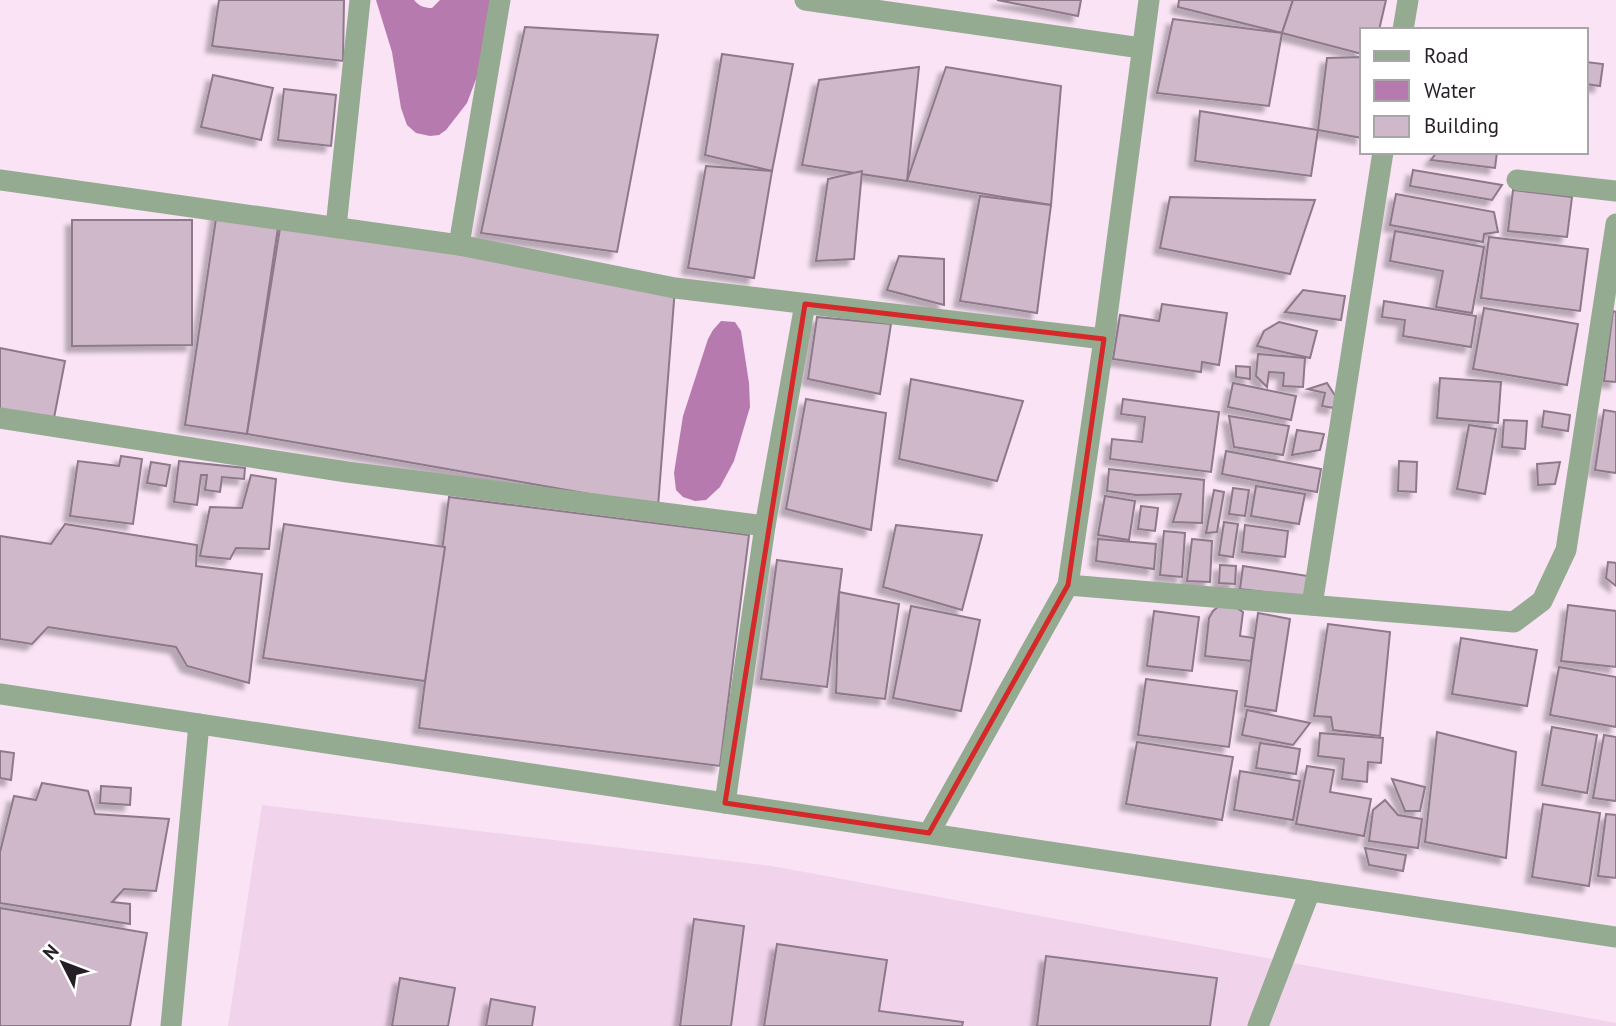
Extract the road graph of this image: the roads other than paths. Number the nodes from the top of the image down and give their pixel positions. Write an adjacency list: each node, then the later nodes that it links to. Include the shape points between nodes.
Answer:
1 (360, 0): 13 (street)
2 (500, 0): 14 (street)
3 (805, 0): 7 (street)
4 (1149, 0): 7 (street)
5 (1408, 0): 6 (street)
6 (1403, 28)
7 (1141, 48): 16 (street)
8 (1383, 154): 20 (street)
9 (0, 180): 13 (street)
10 (1517, 180): 11 (street)
11 (1616, 191)
12 (1616, 224): 20 (street, via 1566,550 1542,601 1514,622)
13 (336, 227): 14 (street)
14 (459, 245): 15 (street, via 675,288)
15 (805, 304): 16 (street); 18 (street)
16 (1104, 339): 19 (street)
17 (0, 418): 18 (street, via 347,472)
18 (765, 526): 23 (street)
19 (1068, 585): 20 (street); 24 (street)
20 (1312, 605)
21 (0, 694): 22 (street)
22 (200, 724): 23 (street); 27 (street)
23 (725, 803): 24 (street)
24 (929, 833): 25 (street)
25 (1310, 891): 26 (street); 28 (street)
26 (1616, 937)
27 (171, 1026)
28 (1258, 1026)

